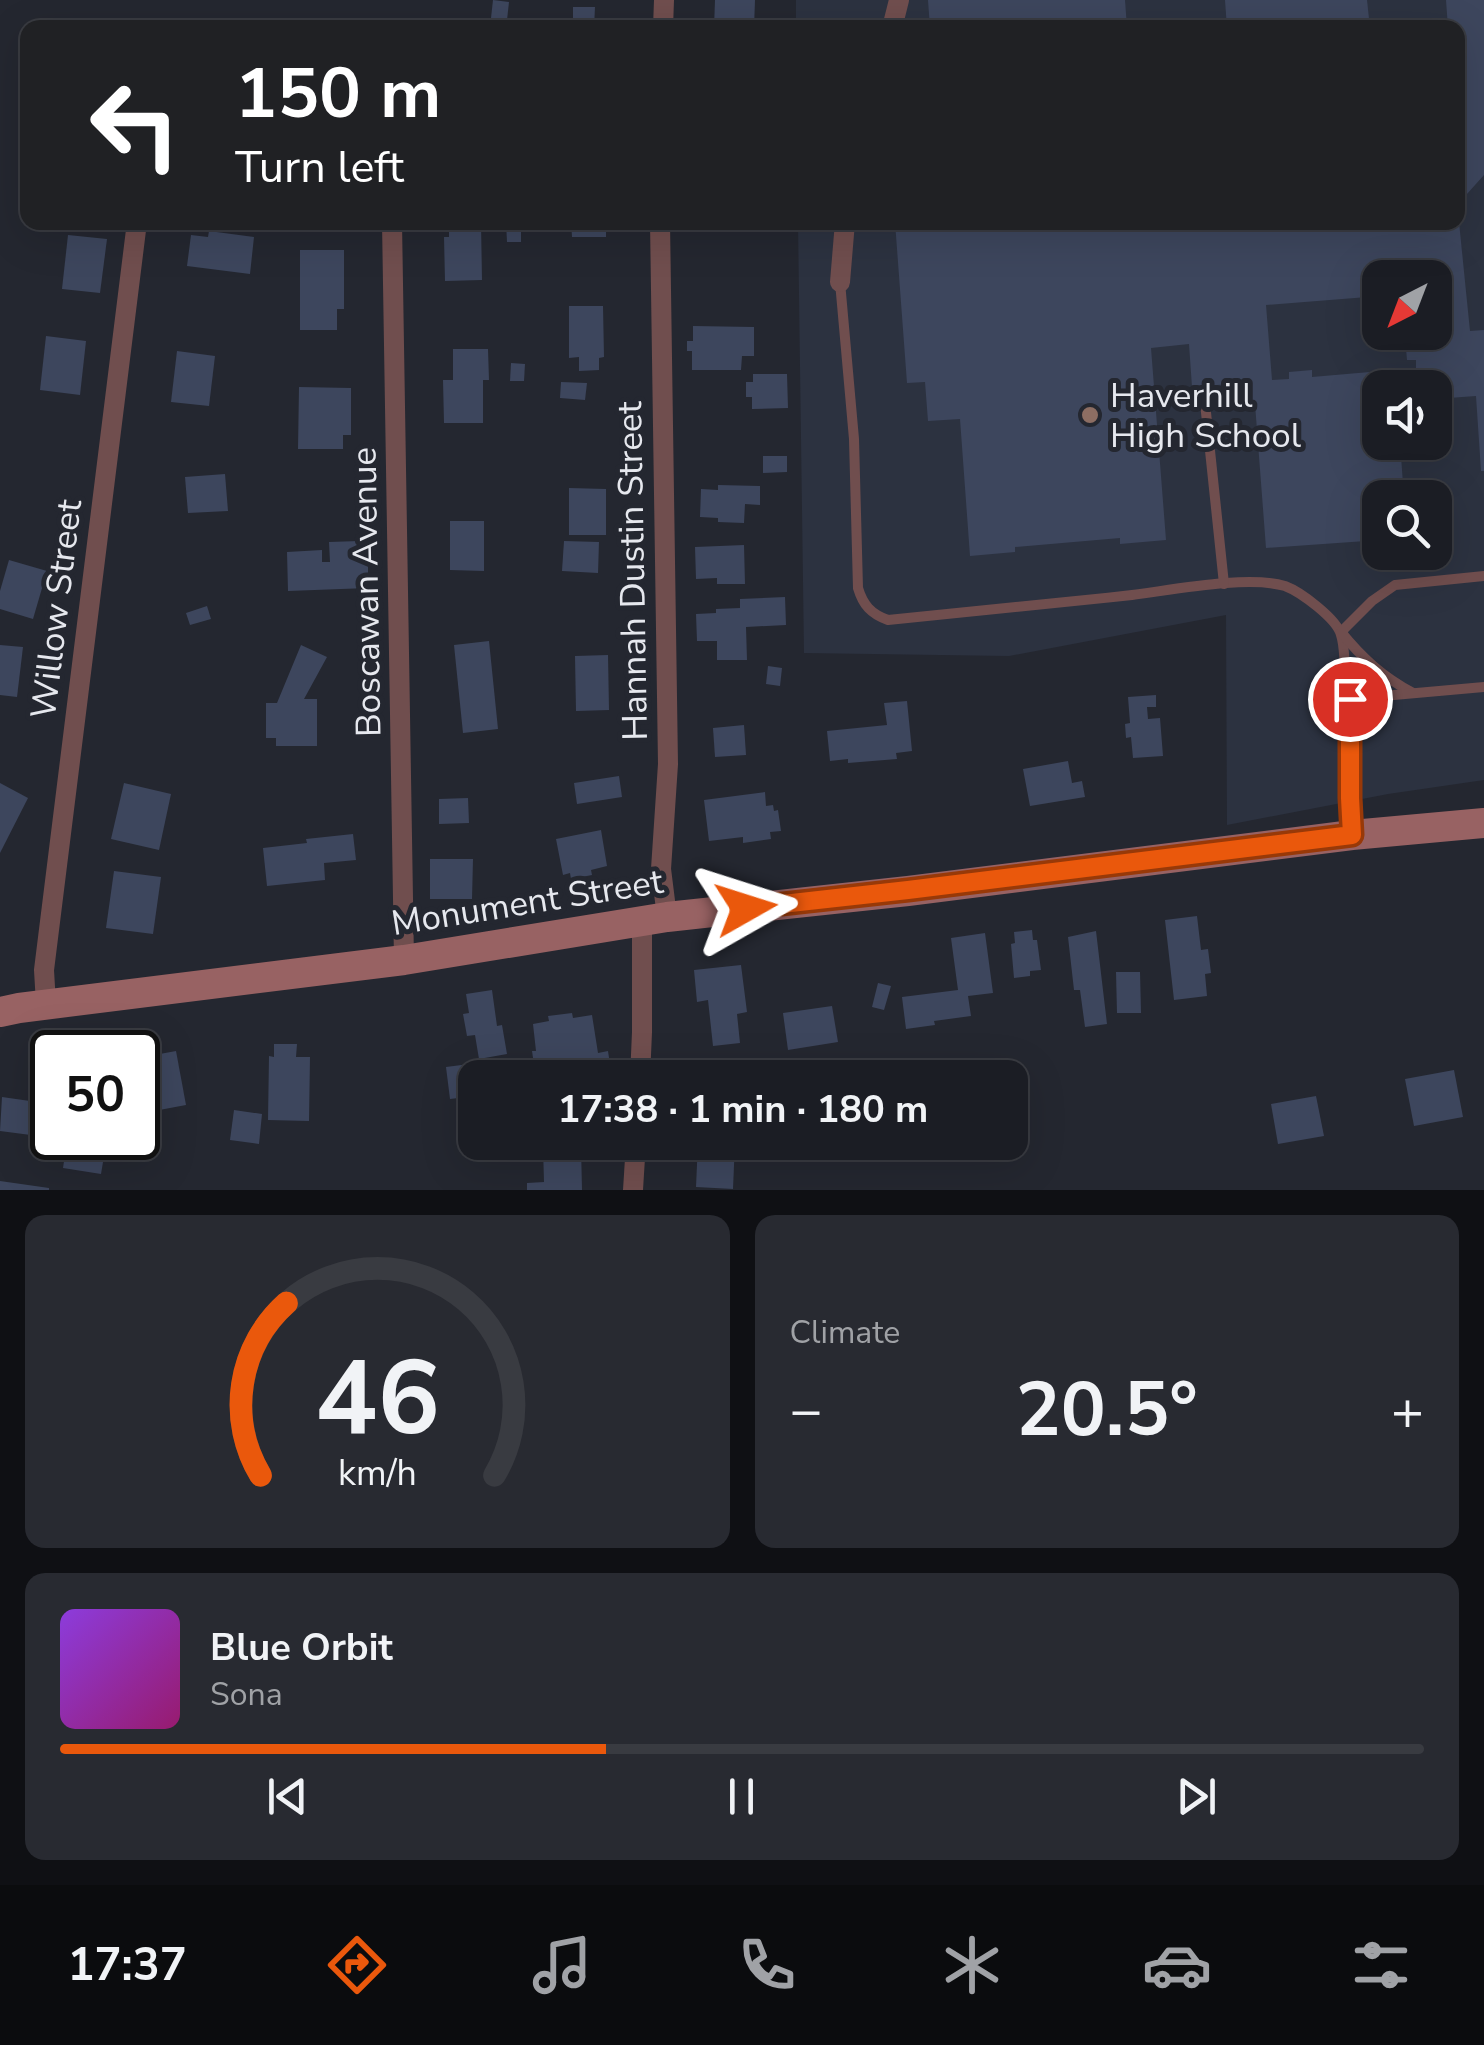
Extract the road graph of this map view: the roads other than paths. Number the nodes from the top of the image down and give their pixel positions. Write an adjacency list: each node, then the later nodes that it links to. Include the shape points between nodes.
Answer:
1 (136, 230): 17 (street, Willow Street, via 44,970)
2 (392, 230): 16 (street, Boscawan Avenue)
3 (660, 230): 15 (street, Hannah Dustin Street, via 668,764)
4 (845, 230): 5 (street)
5 (840, 282): 8 (lane, via 858,588 870,611 888,620)
6 (1204, 403): 8 (lane)
7 (1484, 576): 9 (lane, via 1395,585)
8 (1224, 584): 9 (lane, via 1284,586 1320,608)
9 (1341, 632): 11 (lane, via 1388,680); 12 (lane)
10 (1484, 687): 11 (lane)
11 (1413, 692): 12 (lane)
12 (1350, 699): 14 (lane)
13 (1484, 823): 14 (main road, Monument Street)
14 (1352, 835): 15 (main road, Monument Street)
15 (654, 919): 16 (main road, Monument Street); 19 (street, Hannah Dustin Street)
16 (404, 960): 17 (main road, Monument Street)
17 (46, 1004): 18 (main road, Monument Street)
18 (0, 1012)
19 (642, 1060)
20 (635, 1160): 21 (street)
21 (634, 1190)

